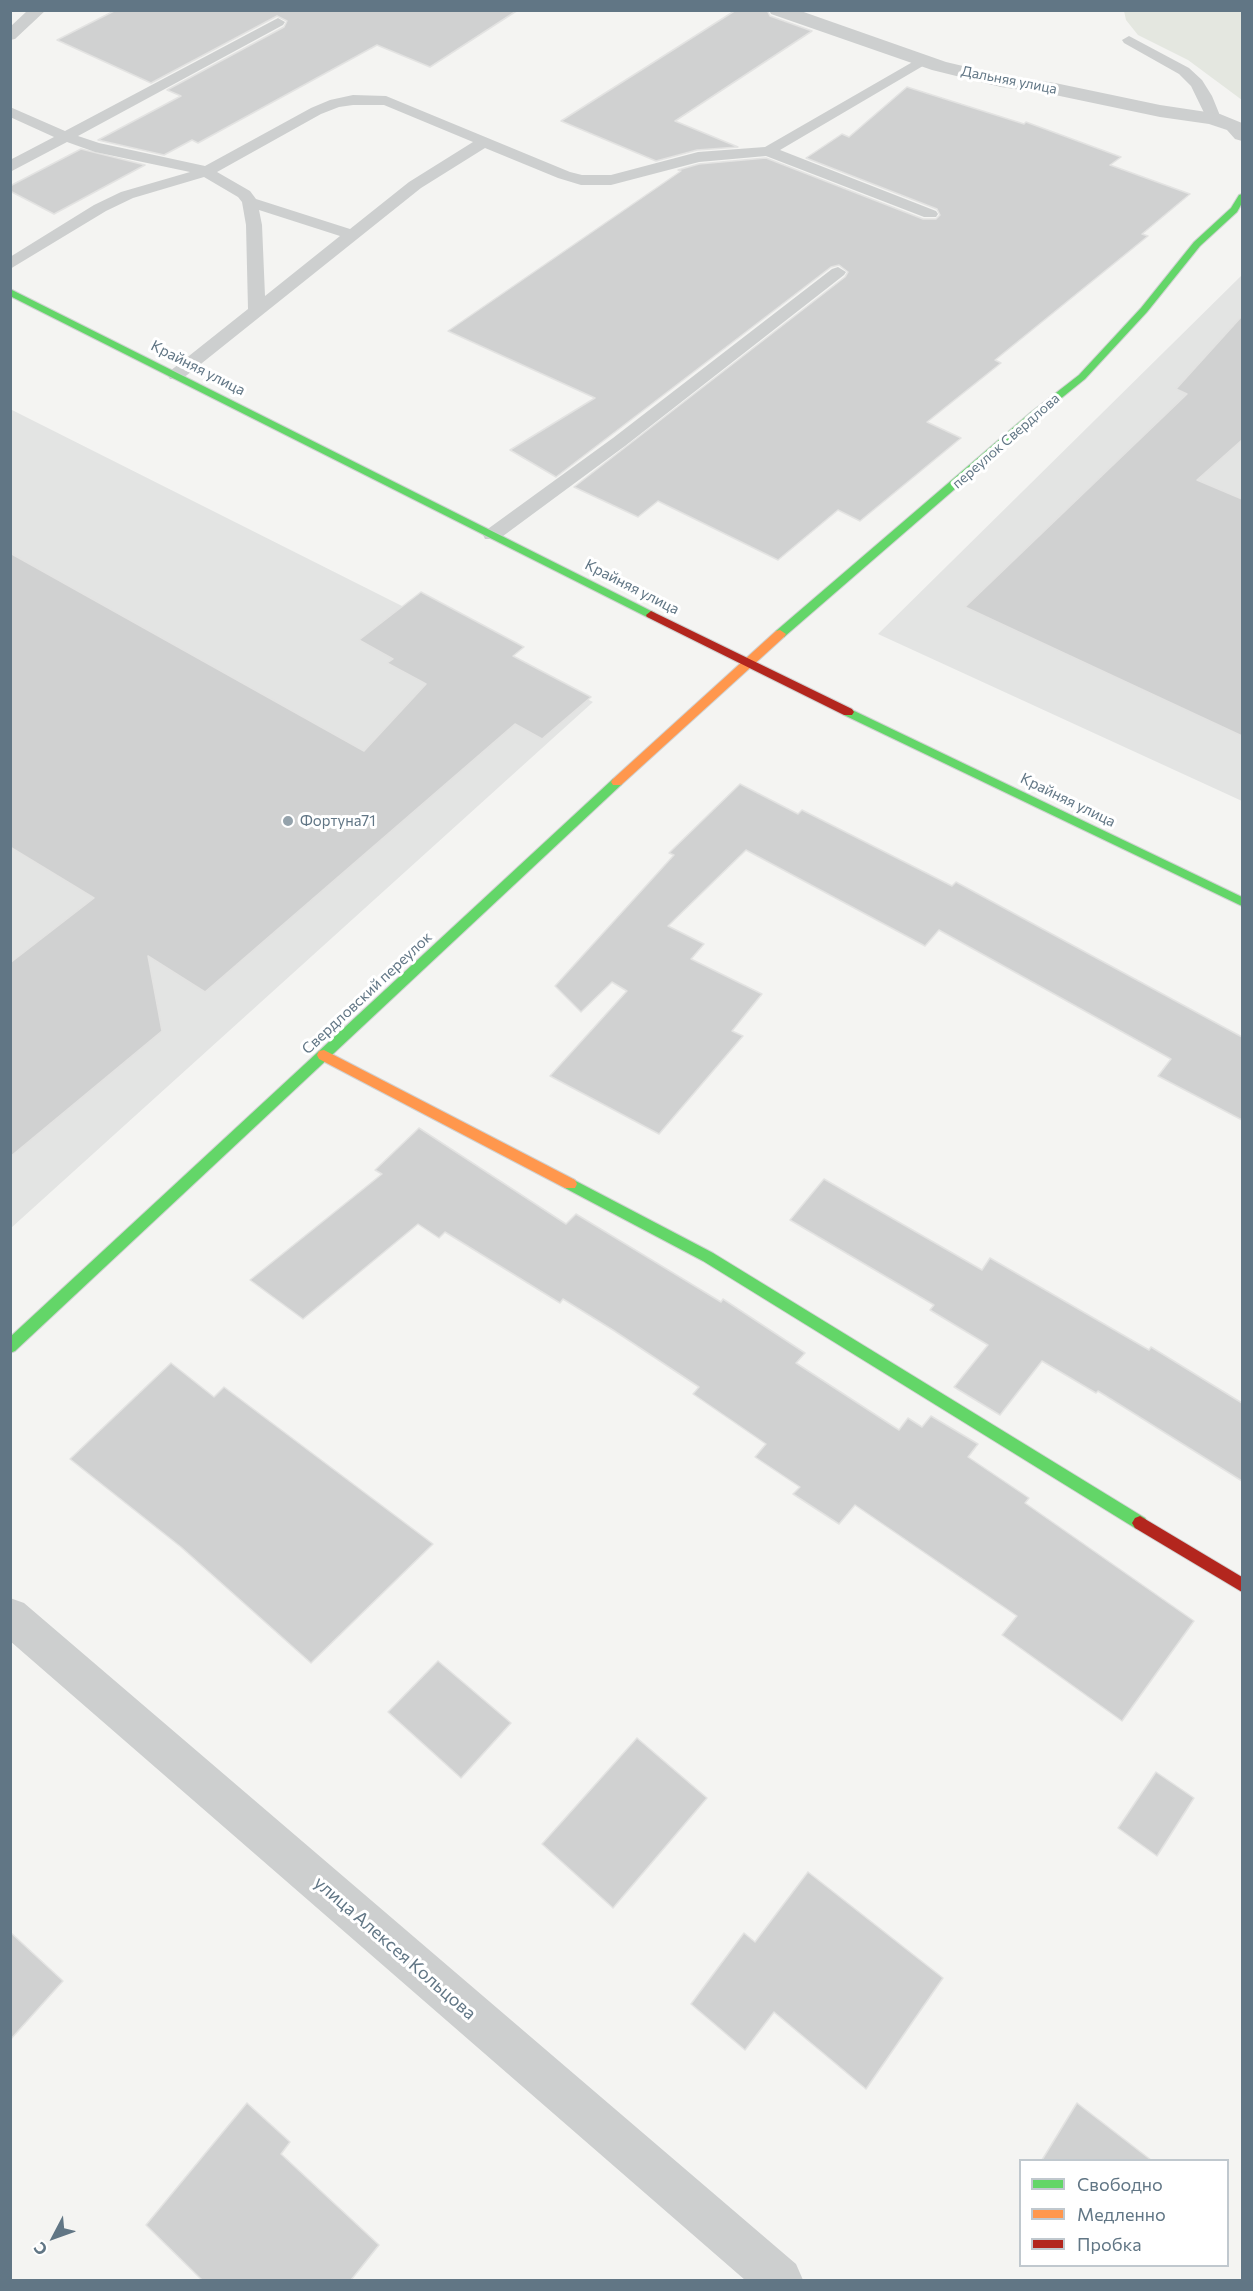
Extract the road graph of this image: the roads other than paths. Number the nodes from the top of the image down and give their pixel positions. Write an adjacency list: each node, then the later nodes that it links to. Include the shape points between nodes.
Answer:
1 (39, 10): 4 (lane)
2 (777, 10): 6 (street, Дальняя улица)
3 (278, 22): 10 (lane)
4 (13, 29)
5 (1129, 40): 8 (lane, via 1184,71 1197,83)
6 (923, 60): 8 (street, Дальняя улица, via 1001,81); 12 (lane)
7 (10, 111): 10 (lane)
8 (1213, 118): 9 (street, Дальняя улица, via 1234,126)
9 (1242, 135)
10 (66, 137): 13 (lane); 14 (lane)
11 (484, 142): 12 (lane, via 564,175 597,181 625,178 698,158); 14 (lane, via 386,101 353,100 315,111); 18 (lane, via 416,185)
12 (768, 151): 17 (lane)
13 (10, 167)
14 (206, 172): 16 (lane, via 233,185); 19 (lane, via 127,195)
15 (1242, 197): 25 (street, переулок Свердлова, via 1082,377)
16 (250, 202): 18 (lane); 22 (lane)
17 (930, 214)
18 (353, 235): 22 (lane)
19 (10, 264)
20 (838, 272): 24 (lane)
21 (10, 292): 23 (street, Крайняя улица)
22 (257, 312): 23 (lane)
23 (176, 375): 24 (street, Крайняя улица)
24 (492, 535): 25 (street, Крайняя улица)
25 (746, 663): 26 (street, Крайняя улица); 27 (street, Свердловский переулок)
26 (1242, 902)
27 (324, 1055): 28 (street, Свердловский переулок); 29 (street, via 708,1257)
28 (10, 1347)
29 (1242, 1585)
30 (10, 1616): 31 (street, улица Алексея Кольцова)
31 (780, 2280)

